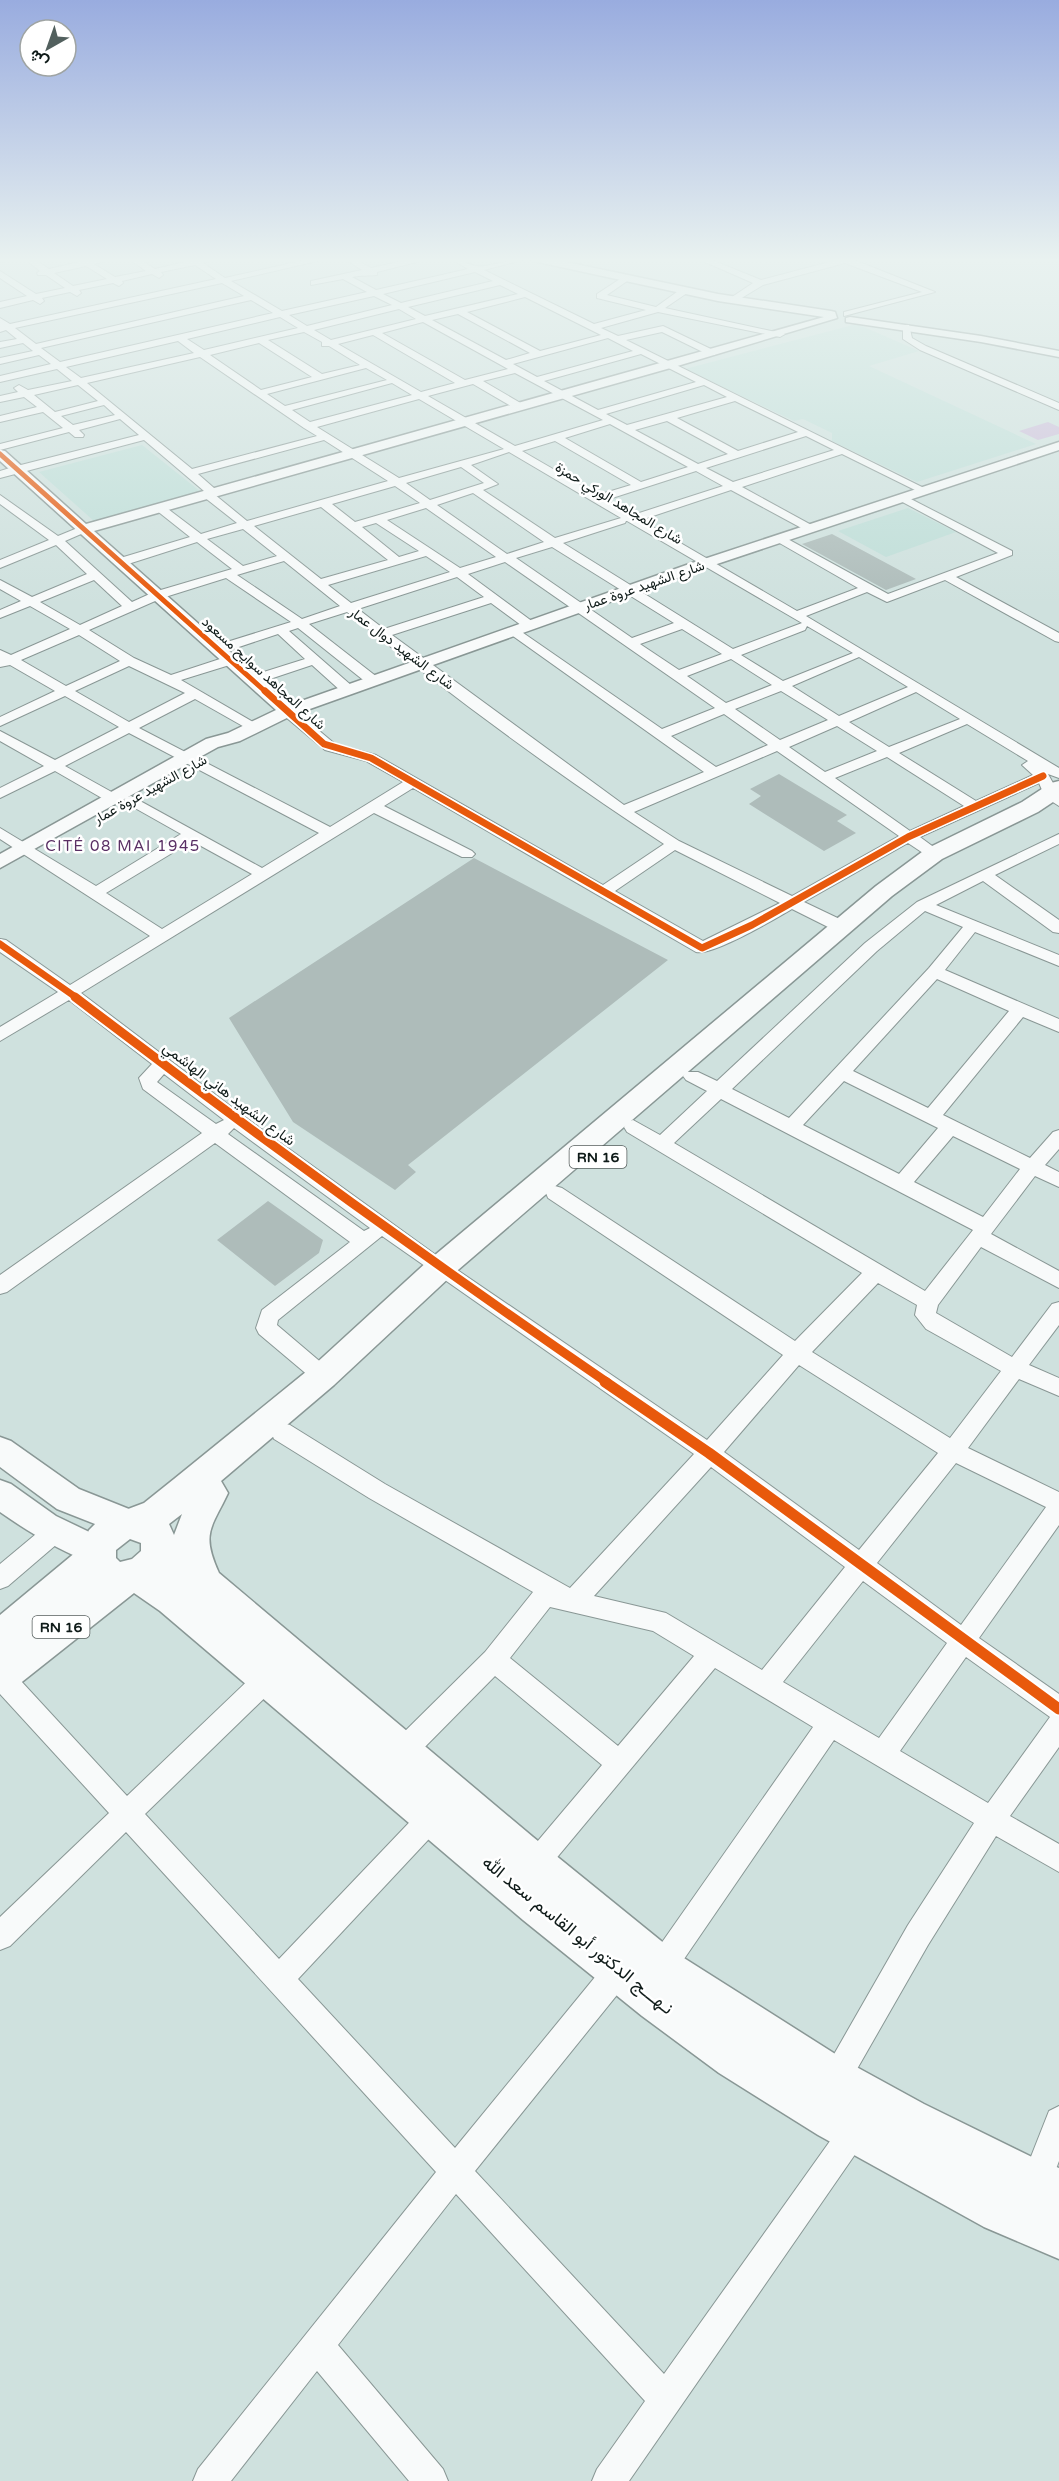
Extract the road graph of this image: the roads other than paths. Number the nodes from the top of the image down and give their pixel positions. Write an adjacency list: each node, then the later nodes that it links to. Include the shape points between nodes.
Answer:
1 (20, 374): 17 (street)
2 (27, 374): 25 (street)
3 (69, 374): 21 (street, شارع الشهيد دوال عمار)
4 (115, 374): 21 (street)
5 (231, 374): 27 (street)
6 (314, 374): 18 (street)
7 (337, 374): 18 (street)
8 (373, 374): 23 (street, شارع المجاهد الوركي حمزة)
9 (377, 374): 30 (street, شارع المجاهد الوركي حمزة)
10 (447, 374): 24 (street)
11 (500, 374): 20 (street)
12 (525, 374): 19 (street)
13 (559, 374): 19 (street)
14 (639, 374): 29 (street)
15 (688, 374): 22 (street)
16 (982, 374): 36 (street)
17 (2, 376): 26 (street)
18 (321, 378): 27 (street)
19 (536, 380): 29 (street)
20 (475, 381): 24 (street); 35 (street)
21 (79, 382): 25 (street); 34 (street, شارع الشهيد دوال عمار)
22 (705, 382): 31 (street); 40 (street)
23 (387, 383): 30 (street, شارع المجاهد الوركي حمزة); 39 (street)
24 (464, 384): 30 (street)
25 (48, 388): 26 (street); 28 (street)
26 (26, 393): 32 (street); 37 (street)
27 (260, 393): 39 (street)
28 (61, 395)
29 (563, 395): 35 (street); 40 (street)
30 (416, 397): 46 (street, شارع المجاهد الوركي حمزة); 47 (street)
31 (736, 398): 43 (street); 50 (street)
32 (0, 399)
33 (70, 402): 38 (street)
34 (106, 402): 38 (street); 42 (street, شارع الشهيد دوال عمار)
35 (520, 407): 46 (street)
36 (1059, 407)
37 (45, 408): 41 (street); 44 (street)
38 (80, 408): 41 (street)
39 (284, 409): 47 (street)
40 (597, 413): 45 (street)
41 (54, 415): 48 (street)
42 (122, 416): 48 (street); 51 (street, شارع الشهيد دوال عمار)
43 (668, 417): 49 (street); 61 (street)
44 (0, 419)
45 (611, 421): 49 (street); 53 (street)
46 (462, 424): 57 (street, شارع المجاهد الوركي حمزة); 60 (street)
47 (308, 426): 52 (street)
48 (72, 429): 55 (street); 56 (street)
49 (626, 429): 63 (street)
50 (806, 433): 58 (street); 61 (street)
51 (146, 436): 56 (street); 65 (street, شارع الشهيد دوال عمار)
52 (324, 437): 60 (street); 65 (street)
53 (556, 437): 57 (street); 68 (street)
54 (1059, 446): 71 (street, شارع الشهيد عروة عمار)
55 (0, 447)
56 (94, 448): 64 (street)
57 (509, 451): 62 (street); 75 (street, شارع المجاهد الوركي حمزة); 82 (street, شارع المجاهد الوركي حمزة)
58 (842, 451): 69 (street); 71 (street)
59 (0, 454): 64 (street, شارع المجاهد سوايح مسعود)
60 (350, 454): 67 (street); 72 (street)
61 (736, 454): 63 (street)
62 (463, 464): 67 (street); 70 (street, via 494,484)
63 (695, 466): 68 (street); 69 (street)
64 (16, 469): 66 (street); 85 (street, شارع المجاهد سوايح مسعود)
65 (190, 473): 72 (street, شارع الشهيد دوال عمار, via 210,490)
66 (0, 475)
67 (398, 483): 76 (street); 77 (street)
68 (638, 484): 75 (street)
69 (731, 486): 82 (street); 86 (street)
70 (474, 489): 77 (street); 90 (street)
71 (923, 490): 74 (street, شارع الشهيد عروة عمار)
72 (208, 495): 78 (street); 83 (street, شارع الشهيد دوال عمار)
73 (0, 498): 79 (street)
74 (901, 498): 86 (street, شارع الشهيد عروة عمار); 101 (street, via 1008,553)
75 (597, 499): 82 (street, شارع المجاهد الوركي حمزة)
76 (325, 504): 83 (street); 84 (street)
77 (428, 504): 80 (street); 93 (street)
78 (160, 508): 85 (street); 87 (street)
79 (17, 513): 81 (street); 89 (street)
80 (378, 519): 84 (street); 91 (street)
81 (0, 520)
82 (626, 520): 90 (street); 97 (street, شارع المجاهد الوركي حمزة)
83 (246, 525): 87 (street); 92 (street, شارع الشهيد دوال عمار)
84 (354, 526): 94 (street)
85 (84, 529): 89 (street); 95 (street, شارع المجاهد سوايح مسعود)
86 (811, 529): 88 (street, شارع الشهيد عروة عمار)
87 (201, 537): 95 (street); 98 (street)
88 (780, 539): 97 (street, شارع الشهيد عروة عمار); 104 (street)
89 (57, 540): 96 (street); 100 (street)
90 (554, 543): 93 (street); 105 (street)
91 (428, 552): 94 (street); 99 (street)
92 (285, 557): 98 (street); 103 (street, شارع الشهيد دوال عمار)
93 (506, 558): 99 (street); 110 (street)
94 (397, 561): 103 (street)
95 (121, 562): 106 (street, شارع المجاهد سوايح مسعود)
96 (0, 564)
97 (702, 564): 105 (street, شارع الشهيد عروة عمار); 113 (street, شارع المجاهد الوركي حمزة)
98 (235, 572): 106 (street); 114 (street)
99 (461, 574): 107 (street); 111 (street)
100 (94, 576): 108 (street); 109 (street)
101 (946, 576): 104 (street, via 886,598); 121 (street)
102 (0, 584): 108 (street)
103 (319, 584): 111 (street, شارع الشهيد دوال عمار)
104 (868, 588): 113 (street)
105 (629, 590): 110 (street, شارع الشهيد عروة عمار); 115 (street)
106 (158, 595): 109 (street); 123 (street, شارع المجاهد سوايح مسعود)
107 (493, 598): 116 (street); 120 (street)
108 (30, 601): 112 (street); 117 (street)
109 (130, 607): 117 (street)
110 (580, 608): 116 (street, شارع الشهيد عروة عمار); 122 (street)
111 (350, 609): 114 (street); 120 (street, شارع الشهيد دوال عمار)
112 (0, 614)
113 (799, 621): 124 (street); 125 (street, شارع المجاهد الوركي حمزة); 156 (street, شارع المجاهد الوركي حمزة)
114 (300, 623): 118 (street); 134 (street)
115 (684, 624): 122 (street); 124 (street)
116 (529, 626): 119 (street, شارع الشهيد عروة عمار)
117 (79, 629): 126 (street); 129 (street)
118 (280, 630): 123 (street); 128 (street)
119 (512, 631): 130 (street, شارع الشهيد عروة عمار); 148 (street)
120 (382, 634): 130 (street, شارع الشهيد دوال عمار)
121 (1059, 638)
122 (631, 643): 131 (street)
123 (219, 649): 127 (street, شارع المجاهد سوايح مسعود)
124 (732, 654): 131 (street); 135 (street)
125 (853, 657): 135 (street); 138 (street, شارع المجاهد الوركي حمزة)
126 (4, 660): 137 (street)
127 (231, 660): 132 (street); 133 (street, شارع المجاهد سوايح مسعود)
128 (314, 660): 133 (street); 136 (street)
129 (129, 661): 132 (street); 137 (street)
130 (420, 664): 134 (street, شارع الشهيد عروة عمار); 161 (street, شارع الشهيد دوال عمار)
131 (676, 676): 140 (street)
132 (170, 679): 139 (street)
133 (253, 680): 141 (street, شارع المجاهد سوايح مسعود)
134 (372, 680): 136 (street, شارع الشهيد عروة عمار)
135 (783, 685): 140 (street); 142 (street)
136 (347, 689): 141 (street, شارع الشهيد عروة عمار)
137 (64, 691): 143 (street); 146 (street)
138 (910, 691): 142 (street); 144 (street, شارع المجاهد الوركي حمزة)
139 (194, 694): 145 (street); 146 (street)
140 (723, 709): 148 (street); 149 (street)
141 (287, 711): 145 (street, شارع الشهيد عروة عمار); 155 (street, شارع المجاهد سوايح مسعود, via 330,747 371,758)
142 (839, 719): 149 (street); 150 (street)
143 (0, 722)
144 (961, 723): 150 (street); 156 (street, شارع المجاهد الوركي حمزة)
145 (253, 726): 151 (street, شارع الشهيد عروة عمار, via 222,748)
146 (128, 727): 151 (street); 152 (street)
147 (0, 735): 152 (street)
148 (660, 735): 153 (street)
149 (776, 746): 153 (street); 154 (street)
150 (889, 751): 154 (street); 160 (street)
151 (192, 760): 158 (street, شارع الشهيد عروة عمار); 163 (street)
152 (55, 765): 157 (street); 158 (street)
153 (715, 773): 161 (street)
154 (823, 778): 165 (street)
155 (412, 783): 159 (street); 177 (street, شارع المجاهد سوايح مسعود)
156 (1055, 791): 160 (street); 170 (main road, RN 16); 194 (main road, RN 16, via 1032,817 973,847 927,877)
157 (0, 794)
158 (122, 799): 164 (street); 169 (street, شارع الشهيد عروة عمار)
159 (372, 806): 163 (street); 171 (street)
160 (974, 806): 165 (street)
161 (623, 811): 167 (street, شارع الشهيد دوال عمار)
162 (0, 832): 169 (street)
163 (328, 832): 175 (street)
164 (192, 834): 175 (street); 178 (street)
165 (908, 837): 170 (street); 179 (street)
166 (1059, 838): 168 (street)
167 (674, 843): 177 (street); 179 (street, شارع الشهيد دوال عمار)
168 (1042, 846): 172 (street); 176 (street)
169 (29, 851): 173 (street, شارع الشهيد عروة عمار); 174 (street, شارع الشهيد عروة عمار); 178 (street)
170 (934, 854): 182 (main road, RN 16)
171 (467, 855)
172 (1059, 856)
173 (0, 862)
174 (0, 873)
175 (262, 873): 184 (street)
176 (983, 874): 180 (street); 183 (street)
177 (603, 892): 179 (street, شارع المجاهد سوايح مسعود, via 702,948)
178 (96, 893): 184 (street)
179 (791, 902): 182 (street, شارع الشهيد دوال عمار)
180 (923, 905): 181 (street); 195 (street, via 871,947)
181 (973, 926): 186 (street); 187 (street)
182 (842, 927): 210 (main road, RN 16)
183 (1059, 928)
184 (162, 936): 188 (street)
185 (0, 944): 188 (street, شارع الشهيد هاني الهاشمي)
186 (1059, 961)
187 (935, 972): 189 (street); 193 (street)
188 (69, 992): 191 (street); 192 (street, شارع الشهيد هاني الهاشمي)
189 (1019, 1010): 190 (street); 196 (street)
190 (1059, 1026)
191 (0, 1035)
192 (163, 1064): 197 (street, شارع الشهيد هاني الهاشمي); 201 (street, via 148,1078 149,1085)
193 (842, 1073): 196 (street); 200 (street)
194 (692, 1076): 195 (street); 198 (main road, RN 16)
195 (719, 1091): 200 (street); 203 (street)
196 (931, 1117): 199 (street)
197 (236, 1120): 201 (street); 208 (street, شارع الشهيد هاني الهاشمي)
198 (633, 1127): 203 (street); 207 (main road, RN 16)
199 (950, 1127): 204 (street); 206 (street)
200 (790, 1128): 206 (street)
201 (216, 1132): 211 (street); 215 (street)
202 (1059, 1137): 204 (street)
203 (662, 1144): 212 (street, via 807,1233)
204 (1033, 1166): 205 (street); 209 (street)
205 (1059, 1180)
206 (902, 1184): 209 (street)
207 (555, 1193): 210 (main road, RN 16); 218 (street)
208 (383, 1226): 211 (street); 213 (street, شارع الشهيد هاني الهاشمي)
209 (982, 1232): 214 (street); 216 (street)
210 (491, 1238): 213 (main road, RN 16)
211 (364, 1242): 220 (street, via 269,1316 266,1328)
212 (877, 1270): 216 (street); 218 (street)
213 (448, 1273): 220 (main road, RN 16); 222 (main road, RN 16); 225 (street, شارع الشهيد هاني الهاشمي)
214 (1059, 1280)
215 (0, 1286)
216 (928, 1302): 219 (street, via 925,1315 933,1323)
217 (1059, 1310): 219 (street)
218 (797, 1353): 224 (street); 225 (street)
219 (1016, 1369): 221 (street); 224 (street)
220 (323, 1376): 230 (main road, RN 16, via 156,1514)
221 (1059, 1387)
222 (282, 1432): 226 (main road, RN 16); 234 (street, via 377,1491)
223 (0, 1450): 230 (main road)
224 (953, 1451): 228 (street); 231 (street)
225 (709, 1453): 231 (street, شارع الشهيد هاني الهاشمي); 234 (street)
226 (211, 1493): 230 (main road, RN 16); 233 (main road, via 189,1544)
227 (0, 1494): 229 (main road)
228 (1059, 1505): 236 (street)
229 (56, 1531): 230 (main road); 232 (street)
230 (130, 1549): 233 (main road, نـهـــج الدكتور أبو القاسم سعد الله); 235 (main road, RN 16); 239 (main road, RN 16); 240 (main road, نـهـــج الدكتور أبو القاسم سعد الله, via 174,1599)
231 (861, 1564): 236 (street, شارع الشهيد هاني الهاشمي); 241 (street)
232 (0, 1578)
233 (206, 1584): 245 (main road, نـهـــج الدكتور أبو القاسم سعد الله)
234 (573, 1602): 237 (street, via 658,1621); 238 (street, via 545,1595)
235 (0, 1638)
236 (962, 1640): 242 (street, شارع الشهيد هاني الهاشمي); 246 (street)
237 (711, 1653): 241 (street); 247 (street)
238 (494, 1660): 245 (street); 247 (street)
239 (0, 1676): 248 (street)
240 (267, 1678): 248 (street); 249 (main road, نـهـــج الدكتور أبو القاسم سعد الله)
241 (766, 1684): 243 (street)
242 (1059, 1708)
243 (831, 1723): 246 (street); 254 (street)
244 (1059, 1726): 250 (street)
245 (403, 1751): 252 (main road, نـهـــج الدكتور أبو القاسم سعد الله)
246 (883, 1753): 250 (street)
247 (619, 1763): 252 (street)
248 (128, 1813): 253 (street); 256 (street)
249 (433, 1816): 255 (main road, نـهـــج الدكتور أبو القاسم سعد الله); 256 (street)
250 (993, 1818): 251 (street); 257 (street, via 918,1935)
251 (1059, 1859)
252 (536, 1864): 254 (main road, نـهـــج الدكتور أبو القاسم سعد الله)
253 (0, 1936)
254 (661, 1968): 257 (main road, نـهـــج الدكتور أبو القاسم سعد الله)
255 (620, 1970): 259 (main road, نـهـــج الدكتور أبو القاسم سعد الله, via 735,2057); 260 (street)
256 (280, 1978): 260 (street)
257 (835, 2080): 261 (main road, نـهـــج الدكتور أبو القاسم سعد الله, via 908,2120)
258 (1059, 2121): 261 (street)
259 (855, 2130): 262 (main road, نـهـــج الدكتور أبو القاسم سعد الله, via 1001,2210); 264 (street)
260 (456, 2170): 263 (street); 264 (street)
261 (1047, 2186)
262 (1059, 2235)
263 (317, 2346): 265 (street); 266 (street)
264 (666, 2400): 267 (street)
265 (210, 2481)
266 (431, 2481)
267 (609, 2481)

